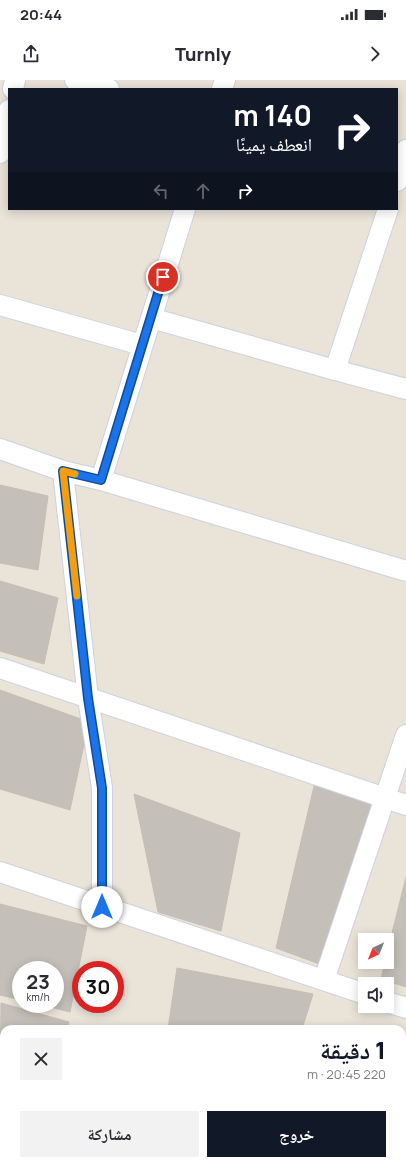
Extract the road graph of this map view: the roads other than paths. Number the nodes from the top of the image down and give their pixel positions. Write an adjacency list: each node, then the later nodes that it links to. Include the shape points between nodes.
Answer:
1 (75, 80): 2 (street)
2 (105, 88)
3 (8, 115): 5 (street)
4 (406, 150): 6 (street)
5 (0, 153)
6 (398, 178)
7 (185, 210): 10 (street)
8 (388, 210): 12 (street)
9 (0, 305): 11 (street)
10 (151, 318): 11 (street); 12 (street)
11 (142, 345): 16 (street)
12 (335, 370): 13 (street)
13 (406, 389)
14 (0, 449): 15 (street)
15 (63, 471): 16 (street); 19 (street)
16 (101, 480): 17 (street)
17 (406, 571)
18 (0, 668): 19 (street)
19 (88, 698): 21 (street); 24 (street, via 102,788)
20 (406, 735): 21 (street)
21 (385, 798): 22 (street); 25 (street)
22 (406, 805)
23 (0, 872): 24 (street)
24 (102, 907): 25 (street)
25 (324, 980): 26 (street)
26 (358, 992)
27 (394, 1004): 28 (street)
28 (406, 1008)

